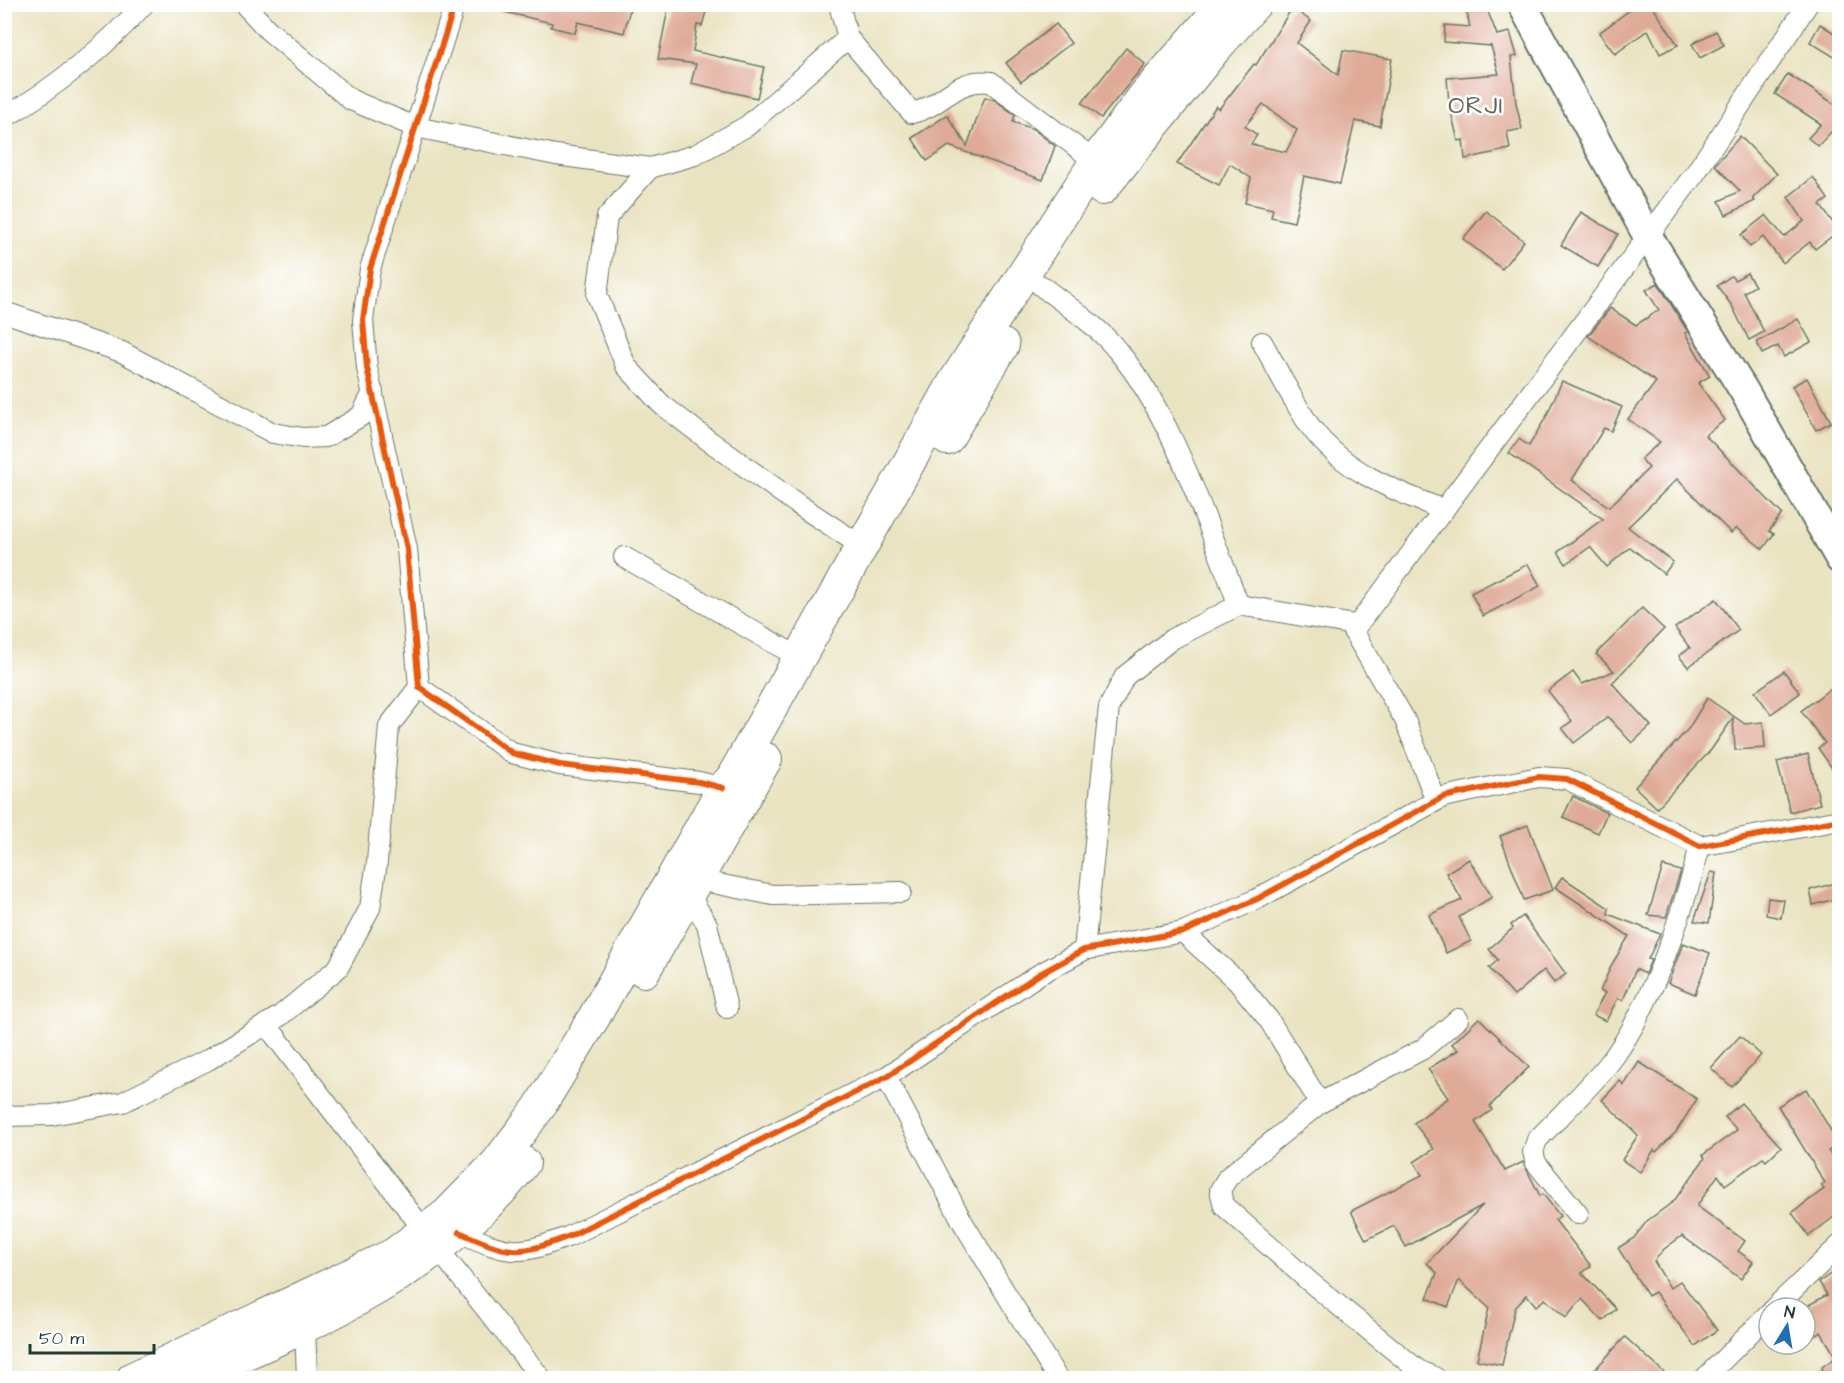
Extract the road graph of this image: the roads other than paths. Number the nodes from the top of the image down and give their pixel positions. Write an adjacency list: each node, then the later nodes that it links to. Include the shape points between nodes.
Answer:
1 (144, 4): 10 (street, via 118,33 51,90)
2 (244, 4): 11 (street, via 268,30 351,100)
3 (455, 4): 11 (street)
4 (839, 4): 9 (street)
5 (1224, 4): 12 (main road, via 1143,96)
6 (1255, 4): 15 (main road, via 1113,173)
7 (1522, 4): 14 (main road)
8 (1808, 4): 14 (street, via 1696,172)
9 (848, 38): 12 (street, via 912,112 923,110 974,79 991,82); 13 (street, via 747,126 695,155)
10 (4, 118)
11 (415, 127): 13 (street, via 556,155); 18 (street, via 370,269 363,320)
12 (1096, 162): 20 (main road, via 953,384)
13 (650, 168): 20 (street, via 606,217 597,295 626,366 662,404 698,433)
14 (1647, 235): 19 (street); 22 (main road, via 1744,391)
15 (1040, 285): 23 (street, via 1116,348 1147,391 1166,427); 31 (main road, via 967,404)
16 (4, 312): 18 (street, via 122,352 273,434 326,437 361,416)
17 (1262, 342): 19 (street, via 1311,427 1346,463 1389,489)
18 (373, 392): 26 (street, via 407,549)
19 (1444, 510): 24 (street)
20 (863, 547): 25 (main road)
21 (624, 557): 25 (street)
22 (1839, 559)
23 (1239, 605): 24 (street, via 1349,624); 34 (street, via 1172,639 1125,676 1109,707)
24 (1353, 631): 28 (street, via 1405,720)
25 (800, 658): 27 (main road)
26 (419, 687): 27 (street, via 512,753 560,765); 37 (street, via 389,726 370,908 338,968)
27 (723, 788): 42 (main road, via 538,1109)
28 (1436, 801): 30 (street, via 1539,777 1567,778); 33 (street, via 1257,898)
29 (1839, 820): 30 (street)
30 (1700, 846): 41 (street, via 1686,901 1642,1008 1608,1065 1537,1140 1533,1152 1536,1163)
31 (693, 887): 32 (street, via 773,895); 35 (street, via 707,924); 42 (main road, via 549,1130 476,1218)
32 (901, 892)
33 (1183, 932): 34 (street); 39 (street, via 1237,981 1269,1020)
34 (1084, 950): 38 (street, via 1038,975)
35 (727, 1008)
36 (1458, 1019): 39 (street, via 1423,1049)
37 (266, 1024): 40 (street, via 208,1060 123,1102 52,1115); 42 (street)
38 (886, 1077): 42 (street, via 570,1236 532,1250 499,1250); 52 (street, via 962,1221)
39 (1320, 1103): 53 (street, via 1228,1177 1220,1190 1224,1206 1418,1370)
40 (4, 1116)
41 (1578, 1214)
42 (441, 1237): 45 (main road, via 377,1290); 48 (main road, via 394,1254); 51 (street)
43 (1839, 1245): 44 (street)
44 (1786, 1296)
45 (305, 1326): 47 (main road); 50 (street)
46 (1757, 1326): 54 (street)
47 (238, 1369): 49 (main road)
48 (133, 1378)
49 (189, 1378)
50 (307, 1378)
51 (541, 1378)
52 (1057, 1378)
53 (1436, 1378)
54 (1705, 1378)

